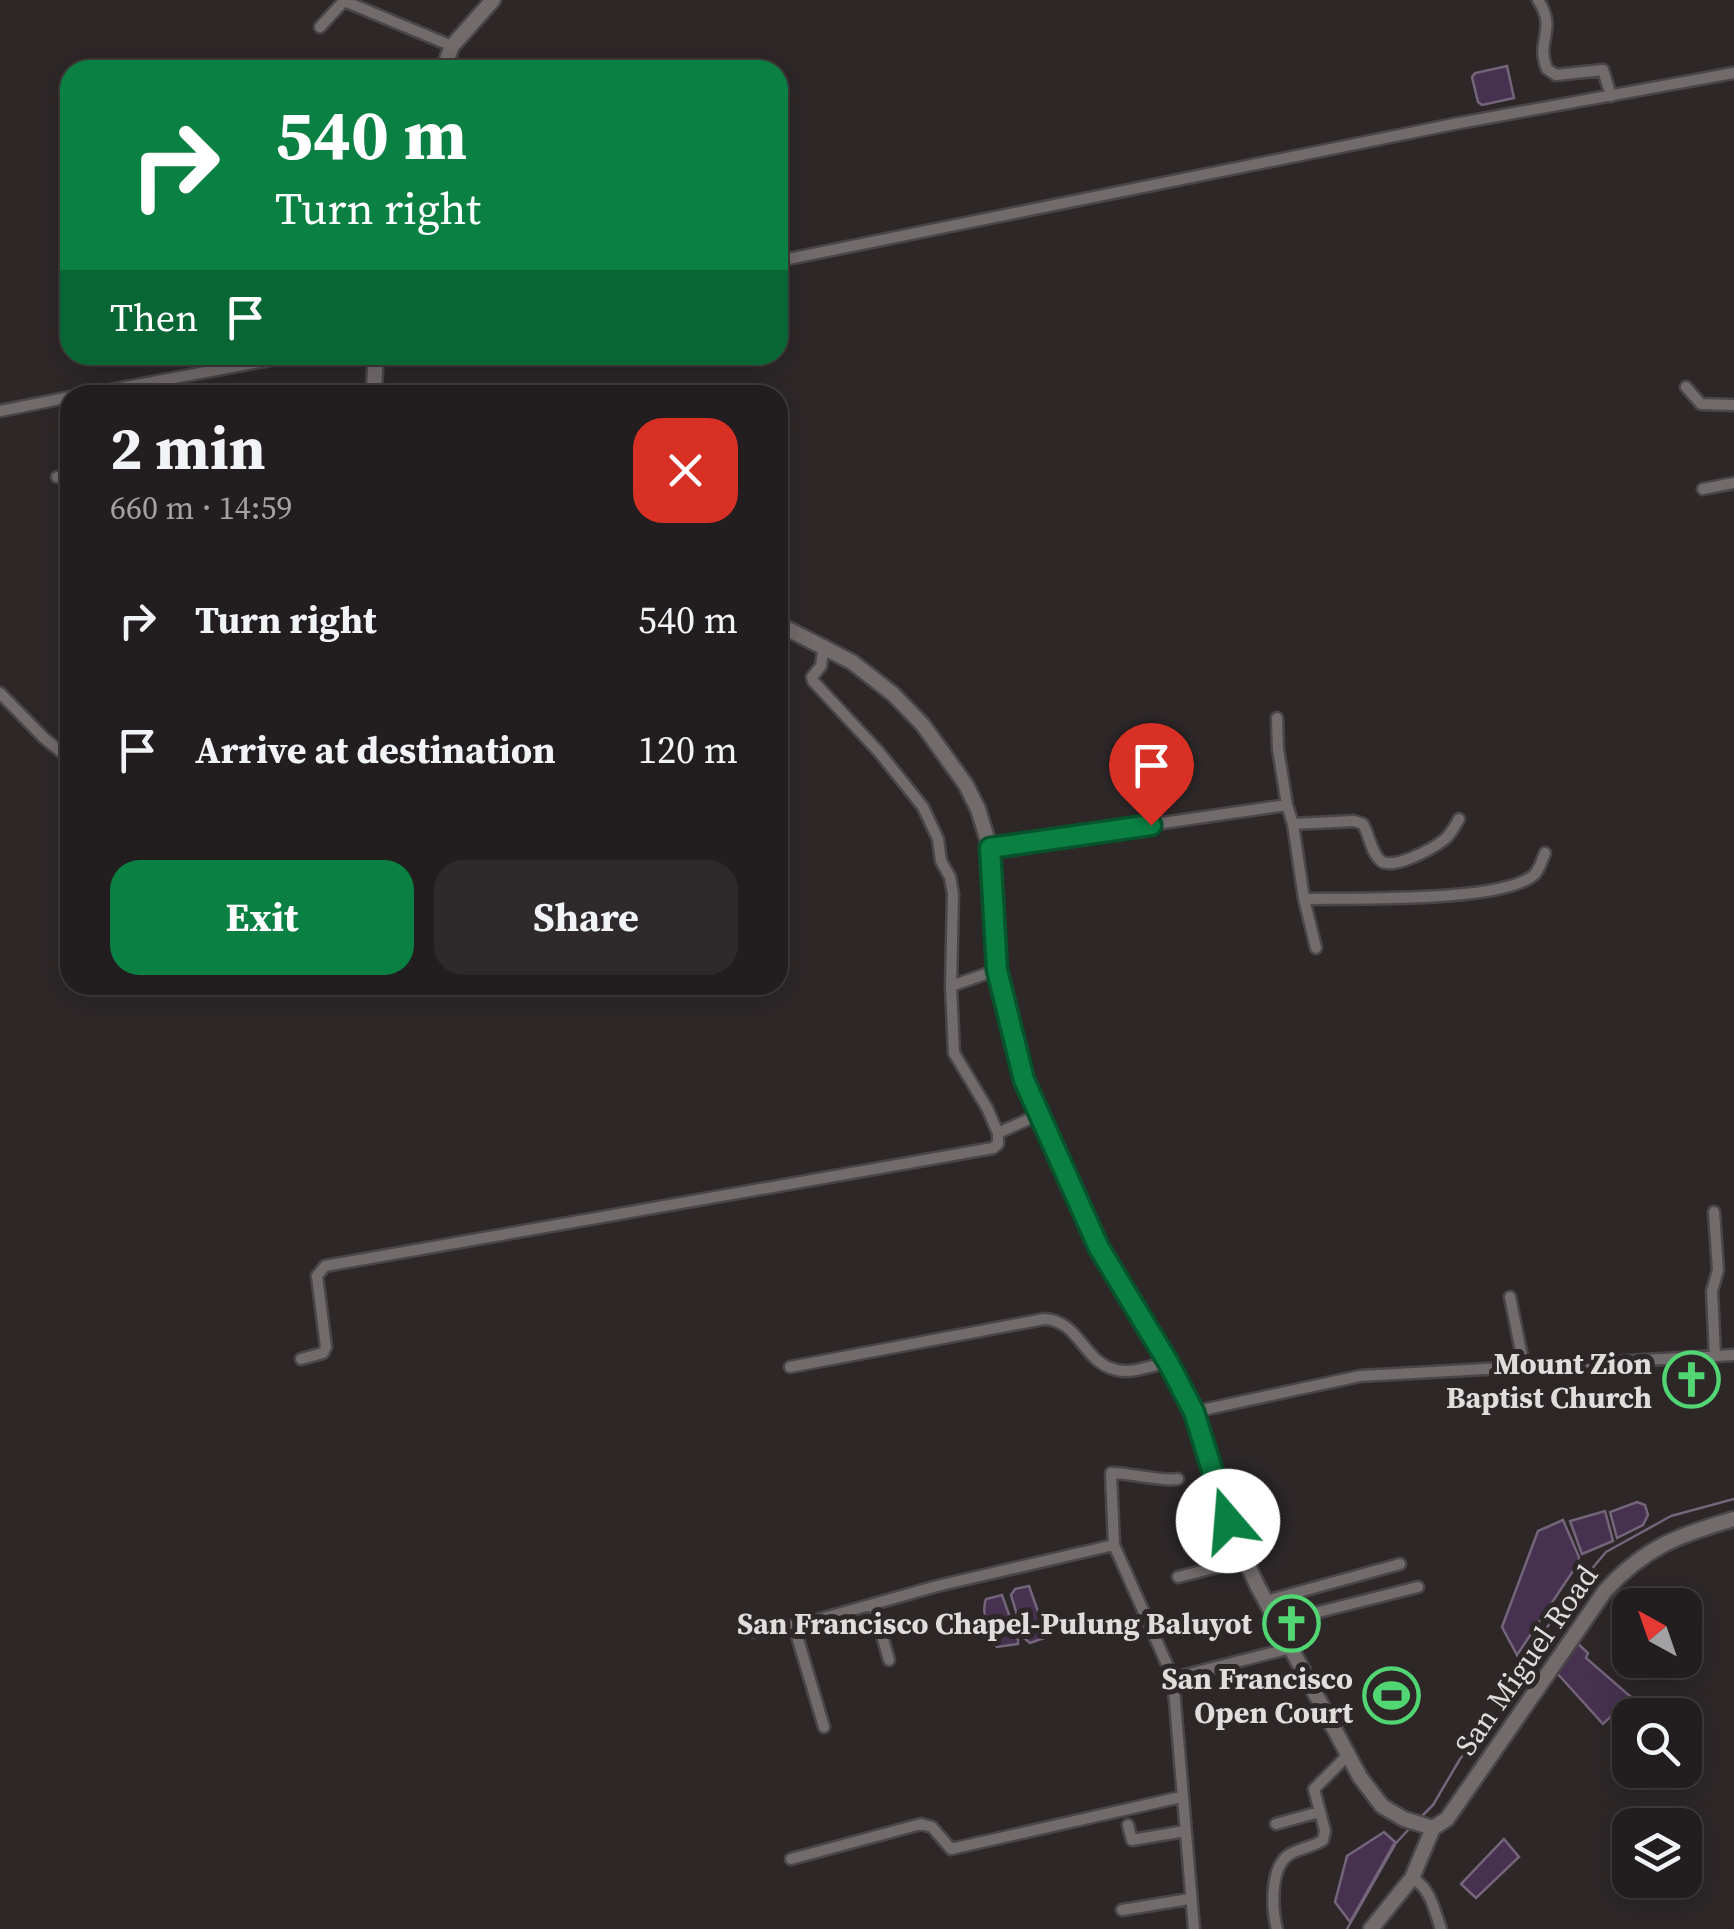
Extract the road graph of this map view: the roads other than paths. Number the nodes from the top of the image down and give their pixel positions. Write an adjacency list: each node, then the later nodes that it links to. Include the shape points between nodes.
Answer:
1 (344, 0): 4 (street); 5 (street)
2 (493, 0): 5 (street)
3 (1538, 0): 8 (street, via 1548,19 1542,52 1547,68 1556,75 1603,70)
4 (320, 27)
5 (452, 46): 6 (street)
6 (446, 60)
7 (1734, 74): 8 (street)
8 (1611, 96): 9 (street)
9 (788, 258)
10 (244, 365): 11 (street)
11 (136, 385)
12 (1686, 387): 14 (street, via 1701,404)
13 (60, 400): 15 (street)
14 (1734, 405)
15 (0, 411)
16 (1734, 483): 17 (street)
17 (1703, 489)
18 (788, 629): 19 (street)
19 (824, 645): 26 (street, via 893,694 923,725 966,785); 31 (street, via 812,682 879,752 938,839 953,894)
20 (0, 693): 22 (street)
21 (1277, 718): 23 (street)
22 (60, 751)
23 (1287, 806): 25 (street); 26 (street)
24 (1459, 819): 25 (street, via 1445,839 1386,864 1359,822)
25 (1292, 824): 28 (street)
26 (990, 848): 30 (street)
27 (1545, 853): 28 (street, via 1526,879 1466,896)
28 (1304, 899): 29 (street)
29 (1316, 948)
30 (997, 970): 31 (street); 32 (street)
31 (951, 986): 33 (street, via 954,1053)
32 (1038, 1115): 33 (street); 39 (street, via 1099,1248)
33 (998, 1134): 38 (street, via 993,1148 326,1266 317,1276 326,1346)
34 (1714, 1212): 36 (street)
35 (1510, 1297): 40 (street)
36 (1714, 1356): 37 (street); 40 (street)
37 (1734, 1356)
38 (301, 1359)
39 (1168, 1362): 41 (street, via 1110,1369 1069,1327 1044,1320); 42 (street)
40 (1524, 1366): 42 (street, via 1360,1376)
41 (790, 1367)
42 (1194, 1412): 46 (street)
43 (1178, 1478): 45 (street, via 1110,1474)
44 (1734, 1519): 63 (street, San Miguel Road, via 1687,1533 1628,1565 1448,1819)
45 (1114, 1544): 51 (street); 56 (street)
46 (1246, 1560): 48 (street); 50 (street)
47 (1400, 1564): 50 (street)
48 (1178, 1576)
49 (1418, 1587): 54 (street, via 1303,1616 1304,1625)
50 (1266, 1601): 54 (street)
51 (873, 1604): 52 (street); 55 (street)
52 (794, 1626): 53 (street); 57 (street)
53 (754, 1632)
54 (1288, 1641): 56 (street); 58 (street)
55 (889, 1660)
56 (1173, 1678): 59 (street)
57 (824, 1727)
58 (1348, 1755): 60 (street, via 1314,1789); 63 (street, via 1382,1806)
59 (1181, 1797): 64 (street); 65 (street, via 951,1850 921,1824)
60 (1319, 1812): 61 (street); 70 (street, via 1324,1840 1292,1853 1280,1867)
61 (1276, 1824)
62 (1128, 1825): 64 (street, via 1132,1840)
63 (1428, 1827): 66 (street)
64 (1185, 1831): 67 (street)
65 (791, 1859)
66 (1412, 1878): 71 (street); 72 (street, via 1430,1897)
67 (1189, 1899): 68 (street); 69 (street)
68 (1122, 1910)
69 (1194, 1929)
70 (1277, 1929)
71 (1371, 1929)
72 (1440, 1929)

